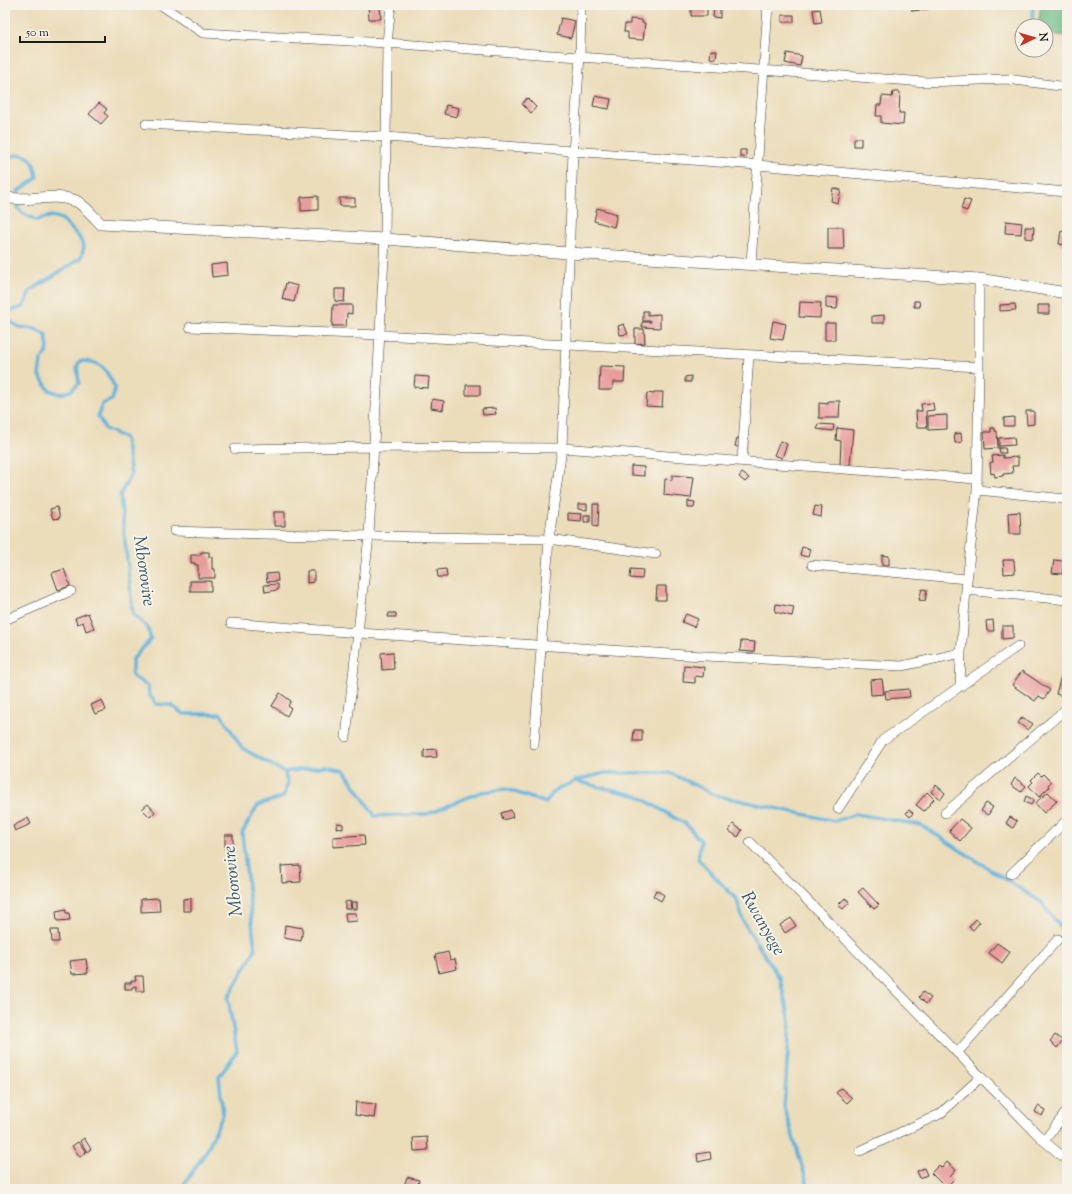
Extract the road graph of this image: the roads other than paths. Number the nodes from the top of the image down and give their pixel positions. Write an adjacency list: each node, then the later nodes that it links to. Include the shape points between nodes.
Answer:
1 (161, 5): 5 (street, via 203,33)
2 (391, 5): 5 (street)
3 (581, 5): 6 (street)
4 (768, 5): 7 (street)
5 (387, 43): 6 (street); 10 (street)
6 (580, 57): 7 (street); 11 (street)
7 (764, 71): 8 (street, via 926,82 1007,79); 12 (street)
8 (1067, 87)
9 (146, 124): 10 (street)
10 (386, 137): 11 (street); 15 (street)
11 (572, 152): 12 (street); 16 (street)
12 (758, 165): 13 (street); 17 (street)
13 (1067, 192)
14 (13, 198): 15 (street, via 52,196 77,201 101,224)
15 (385, 239): 16 (street); 21 (street)
16 (569, 253): 17 (street); 22 (street)
17 (751, 264): 18 (street)
18 (978, 279): 19 (street); 24 (street)
19 (1067, 293)
20 (190, 327): 21 (street)
21 (380, 335): 22 (street); 25 (street)
22 (566, 345): 23 (street); 26 (street)
23 (749, 355): 24 (street); 28 (street)
24 (979, 367): 29 (street)
25 (374, 447): 26 (street); 27 (street); 33 (street)
26 (562, 448): 28 (street); 34 (street)
27 (235, 449)
28 (742, 461): 29 (street)
29 (977, 479): 30 (street)
30 (977, 490): 31 (street); 37 (street)
31 (1067, 499)
32 (174, 531): 33 (street)
33 (369, 536): 34 (street); 43 (street)
34 (549, 539): 35 (street); 44 (street)
35 (656, 554)
36 (812, 565): 37 (street)
37 (967, 579): 38 (street)
38 (966, 590): 40 (street); 46 (street)
39 (71, 591): 41 (street)
40 (1067, 600)
41 (5, 620)
42 (231, 623): 43 (street)
43 (358, 633): 44 (street); 49 (street)
44 (540, 645): 46 (street, via 902,666); 50 (street)
45 (1018, 646): 47 (street)
46 (961, 653): 47 (street)
47 (960, 687): 51 (street, via 883,740)
48 (1067, 708): 52 (street)
49 (346, 737)
50 (534, 744)
51 (838, 809)
52 (945, 813)
53 (1067, 820): 55 (street)
54 (750, 842): 57 (street)
55 (1011, 874)
56 (1058, 939): 57 (street)
57 (957, 1053): 58 (street)
58 (981, 1077): 60 (street); 61 (street, via 940,1114)
59 (1067, 1111): 60 (street)
60 (1044, 1141): 62 (street)
61 (860, 1151)
62 (1067, 1160)

